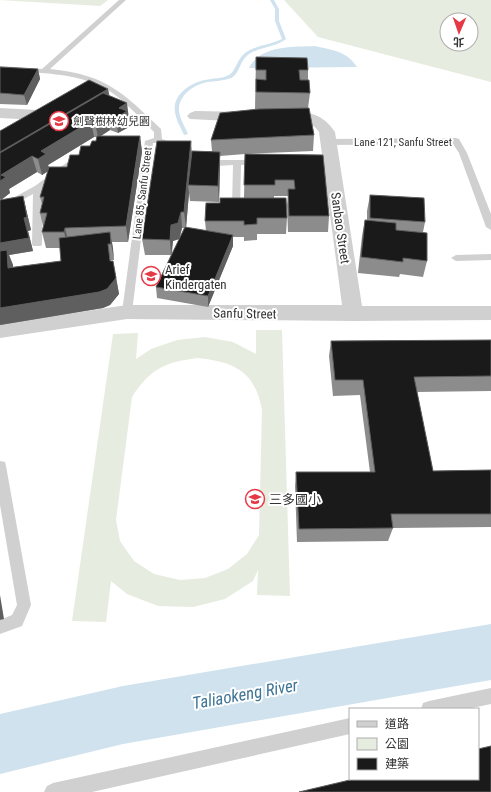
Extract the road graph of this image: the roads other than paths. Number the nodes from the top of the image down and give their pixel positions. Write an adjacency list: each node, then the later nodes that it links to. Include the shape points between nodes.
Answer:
1 (123, 0): 3 (lane)
2 (0, 68): 3 (lane)
3 (43, 72): 4 (lane)
4 (94, 81): 5 (lane); 9 (lane, via 106,85 158,131)
5 (81, 89)
6 (0, 113): 7 (street)
7 (35, 116)
8 (195, 116): 10 (street, Sanbao Street, via 305,117 323,124 328,132)
9 (149, 141): 11 (lane, Lane 85, Sanfu Street); 23 (lane, Lane 85, Sanfu Street)
10 (329, 142): 19 (lane, Lane 121, Sanfu Street, via 456,141); 25 (street, Sanbao Street, via 328,162)
11 (184, 150)
12 (86, 151): 16 (lane)
13 (195, 156): 15 (lane, via 217,163)
14 (269, 162): 15 (lane)
15 (237, 163): 17 (lane)
16 (38, 188): 18 (lane); 20 (lane)
17 (237, 206)
18 (0, 209)
19 (491, 227)
20 (37, 244)
21 (456, 258): 22 (lane)
22 (491, 258)
23 (127, 312): 25 (street, Sanfu Street); 26 (street, Sanfu Street)
24 (491, 313): 25 (street, Sanfu Street)
25 (353, 314)
26 (0, 331)
27 (0, 466): 28 (lane, via 24,605 17,621)
28 (0, 627)
29 (491, 696): 30 (lane)
30 (434, 708)
31 (349, 726): 32 (lane)
32 (53, 792)

